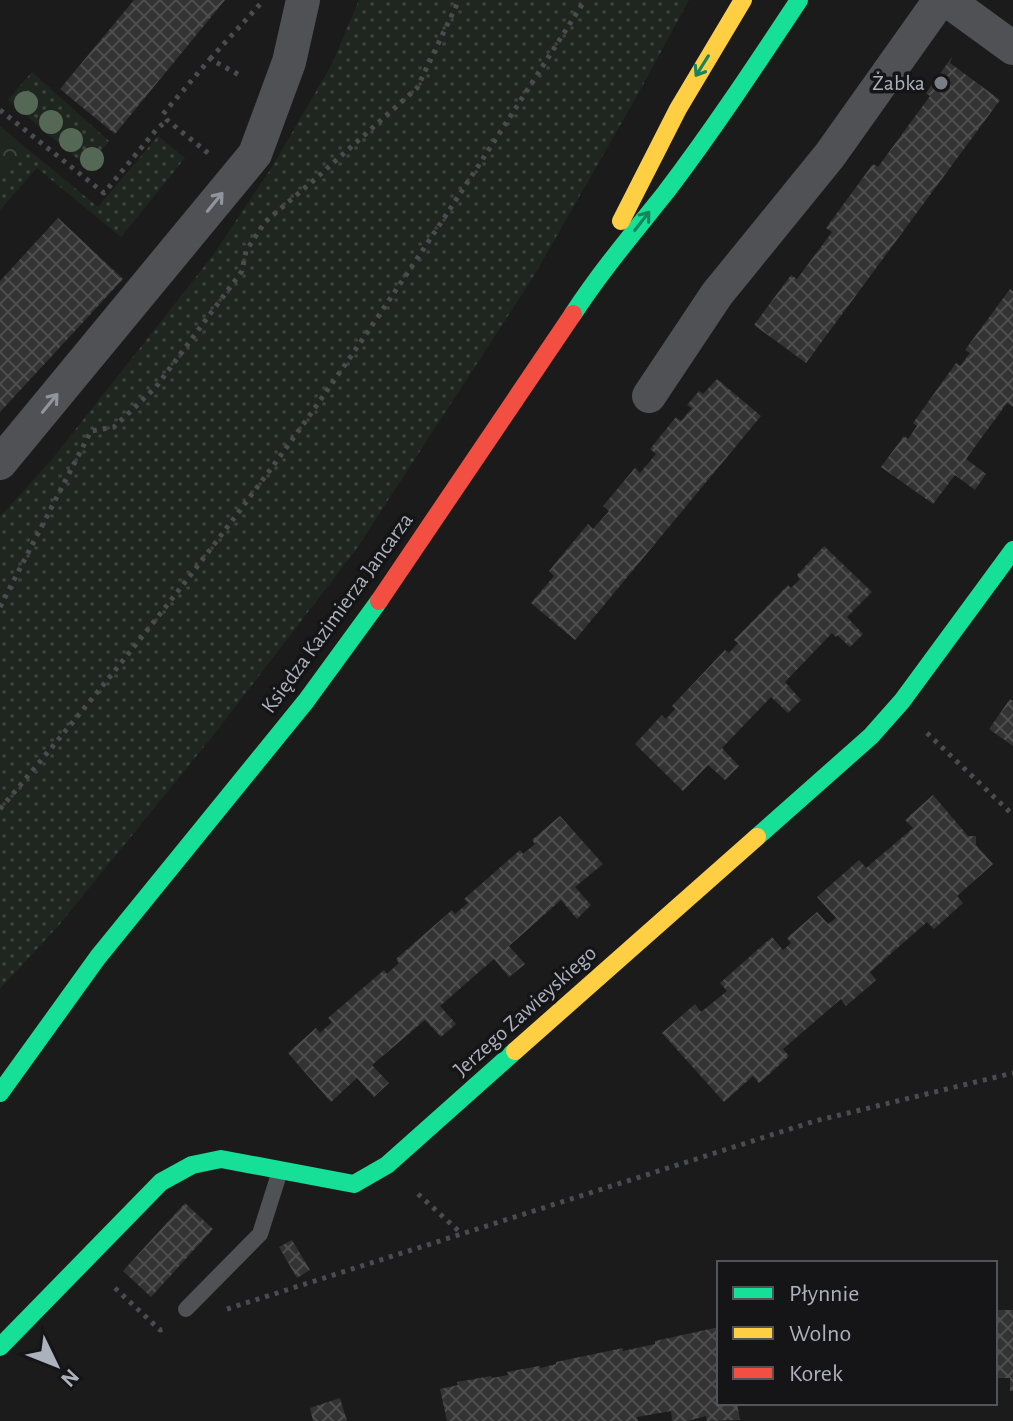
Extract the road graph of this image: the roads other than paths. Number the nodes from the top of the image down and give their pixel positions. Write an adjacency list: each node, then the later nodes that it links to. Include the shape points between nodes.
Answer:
1 (303, 0): 9 (street, one-way to 1, via 255,154 289,62)
2 (743, 0): 7 (street, Księdza Kazimierza Jancarza, one-way to 7, via 645,168)
3 (799, 0): 7 (street, Księdza Kazimierza Jancarza, one-way to 3, via 666,191)
4 (940, 0): 8 (street, via 830,155 717,294)
5 (947, 0): 6 (street)
6 (1013, 48)
7 (594, 282): 11 (street, Księdza Kazimierza Jancarza, via 306,701)
8 (649, 396)
9 (0, 463)
10 (1013, 550): 14 (street, Jerzego Zawieyskiego, via 871,736 387,1165 354,1184)
11 (98, 957): 12 (street, Księdza Kazimierza Jancarza); 13 (street, Księdza Kazimierza Jancarza)
12 (11, 1047)
13 (0, 1093)
14 (280, 1170): 15 (lane, via 260,1234); 16 (street, Jerzego Zawieyskiego, via 221,1159 192,1165 161,1182)
15 (186, 1309)
16 (0, 1347)

